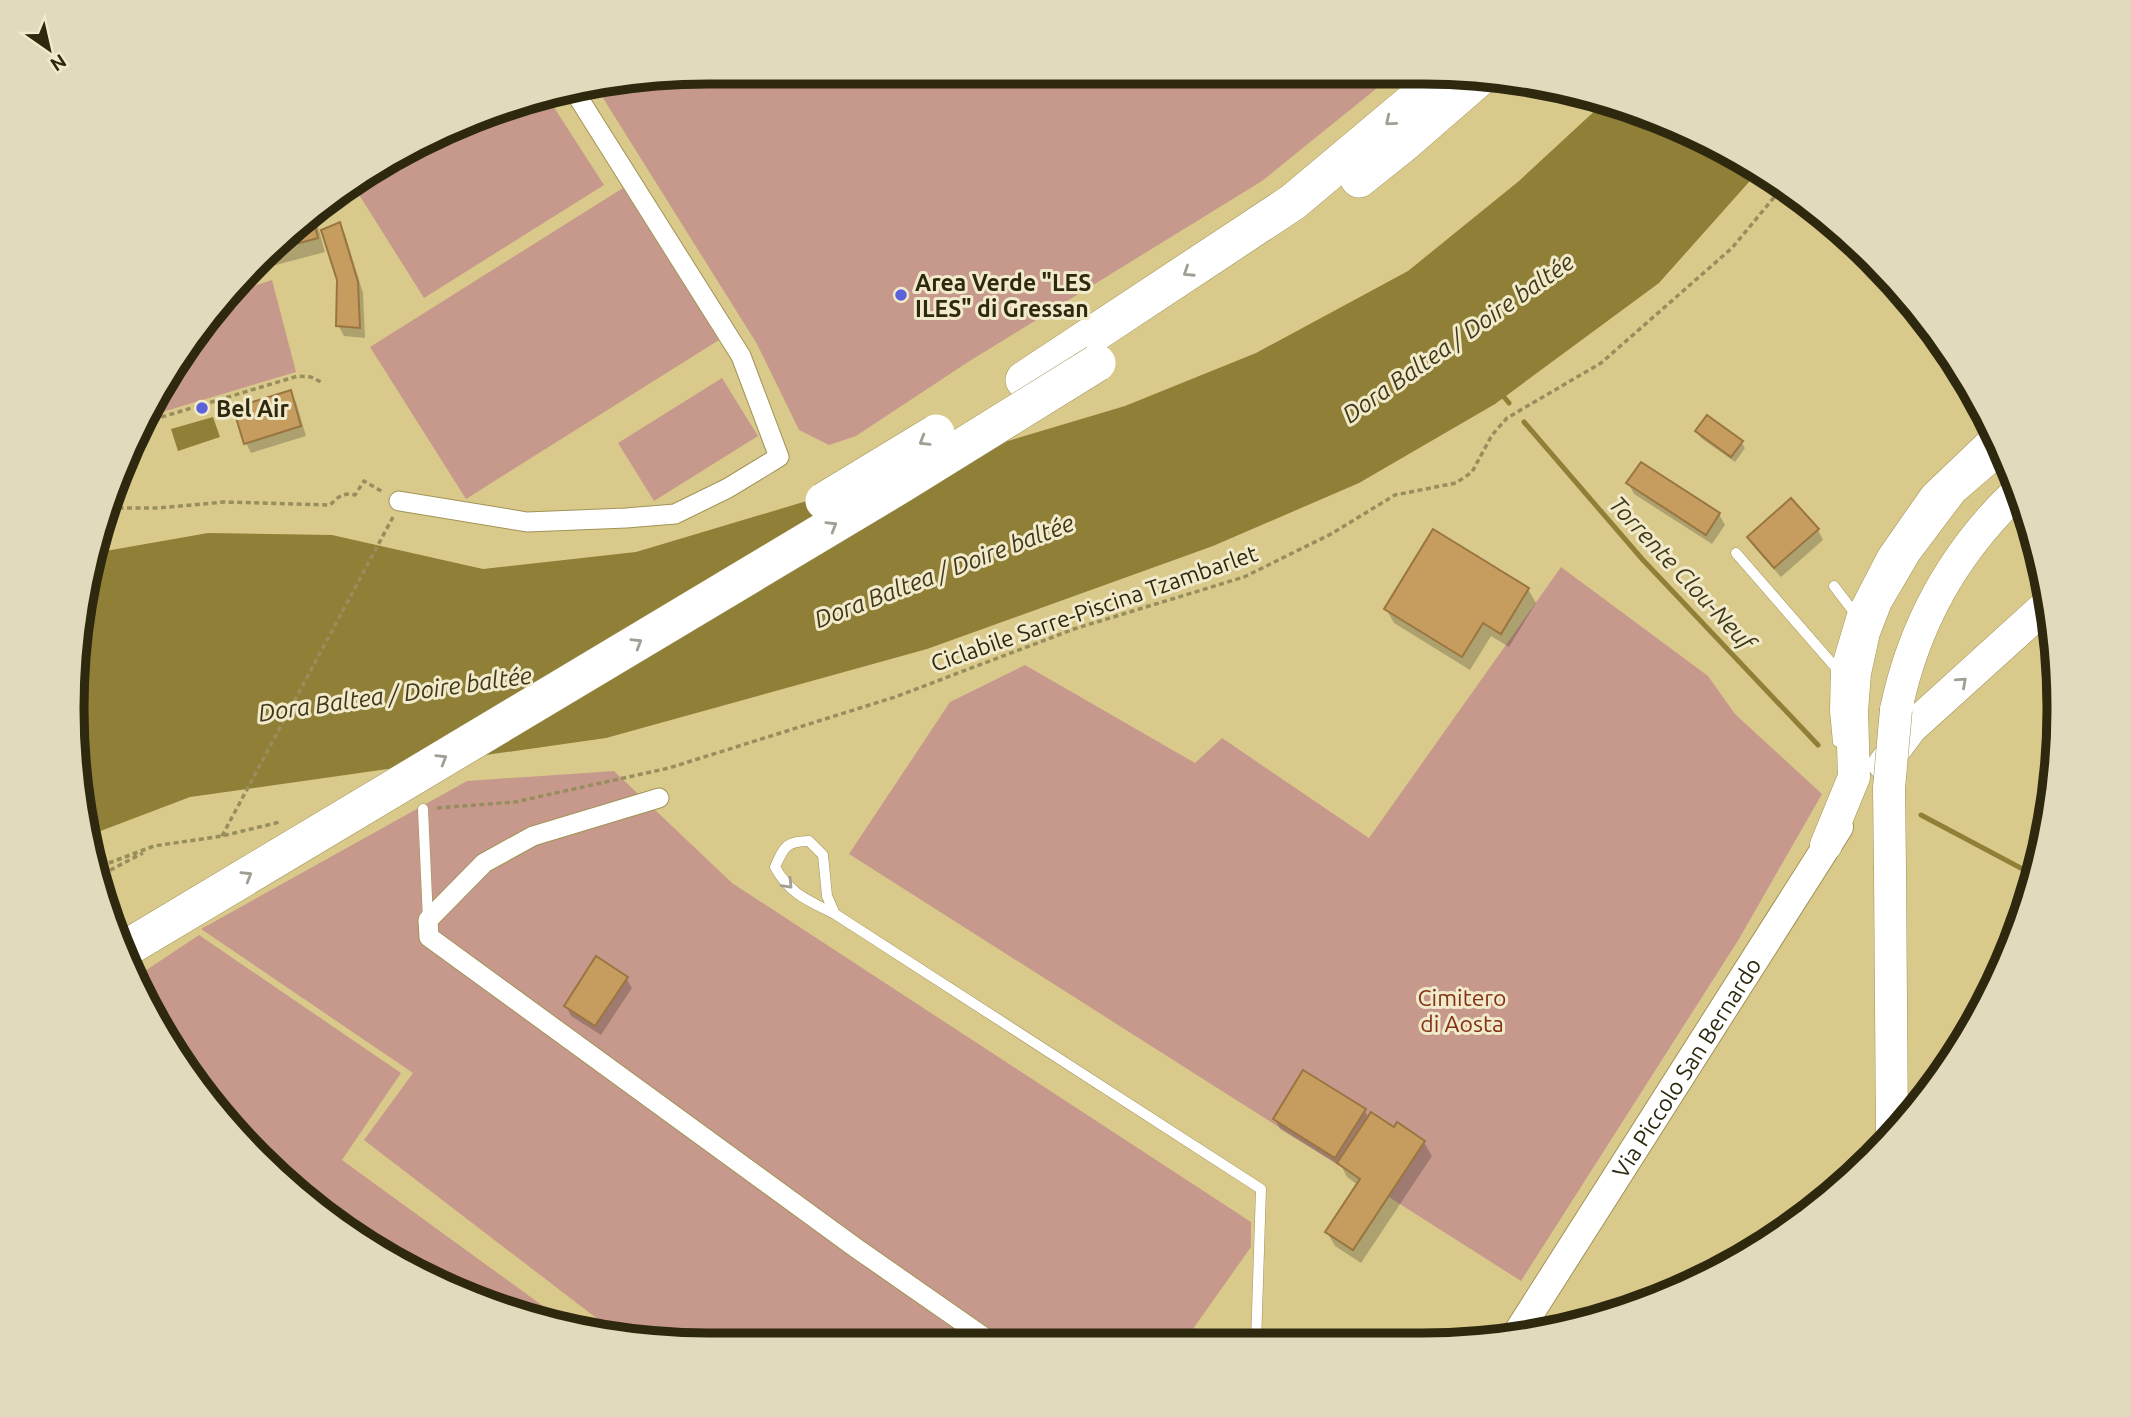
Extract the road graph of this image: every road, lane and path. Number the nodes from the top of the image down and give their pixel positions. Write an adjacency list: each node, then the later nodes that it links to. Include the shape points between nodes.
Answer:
1 (1433, 84): 27 (highway, one-way to 27, bridge, via 1293,202 1024,380)
2 (1470, 86): 28 (highway, one-way to 2, bridge, via 1097,363 1303,222)
3 (579, 98): 10 (street, via 741,356 779,457 675,514 527,522)
4 (1777, 194): 20 (path, Ciclabile Sarre-Piscina Tzambarlet, via 1732,248 1601,363 1507,418 1472,472 1456,483 1395,495 1331,534 1244,577 1074,629 895,697 669,768 515,802)
5 (323, 383): 6 (path, via 298,376)
6 (155, 419)
7 (1984, 435): 14 (lane, via 1927,489 1882,553)
8 (1992, 454): 18 (main road, via 1952,489 1906,550 1876,601 1855,673)
9 (2010, 498): 29 (main road, bridge, via 1967,547 1931,603 1906,665 1896,710 1889,788)
10 (398, 506): 11 (path, via 364,481 355,495 340,496 330,505 224,502); 22 (path, via 222,836)
11 (117, 508)
12 (1736, 553): 16 (lane)
13 (1834, 586): 14 (lane)
14 (1853, 611): 16 (lane)
15 (2039, 612): 17 (main road, one-way to 15, via 1911,728)
16 (1836, 668): 18 (lane, via 1835,711)
17 (1887, 760): 18 (main road); 18 (main road, via 1863,758)
18 (1851, 769): 21 (main road)
19 (659, 798): 26 (street, via 533,836 484,863)
20 (423, 809): 26 (lane)
21 (1826, 845): 30 (street, Via Piccolo San Bernardo)
22 (155, 846): 23 (path); 24 (path)
23 (104, 865)
24 (106, 873)
25 (835, 914): 25 (lane, one-way to 25, via 827,896 823,855 809,841 794,841 783,849 775,867 784,883); 32 (lane, via 1261,1189)
26 (428, 920): 31 (street, via 429,937 450,953)
27 (123, 923)
28 (131, 945)
29 (1892, 1120)
30 (1522, 1325)
31 (978, 1333)
32 (1256, 1333)

